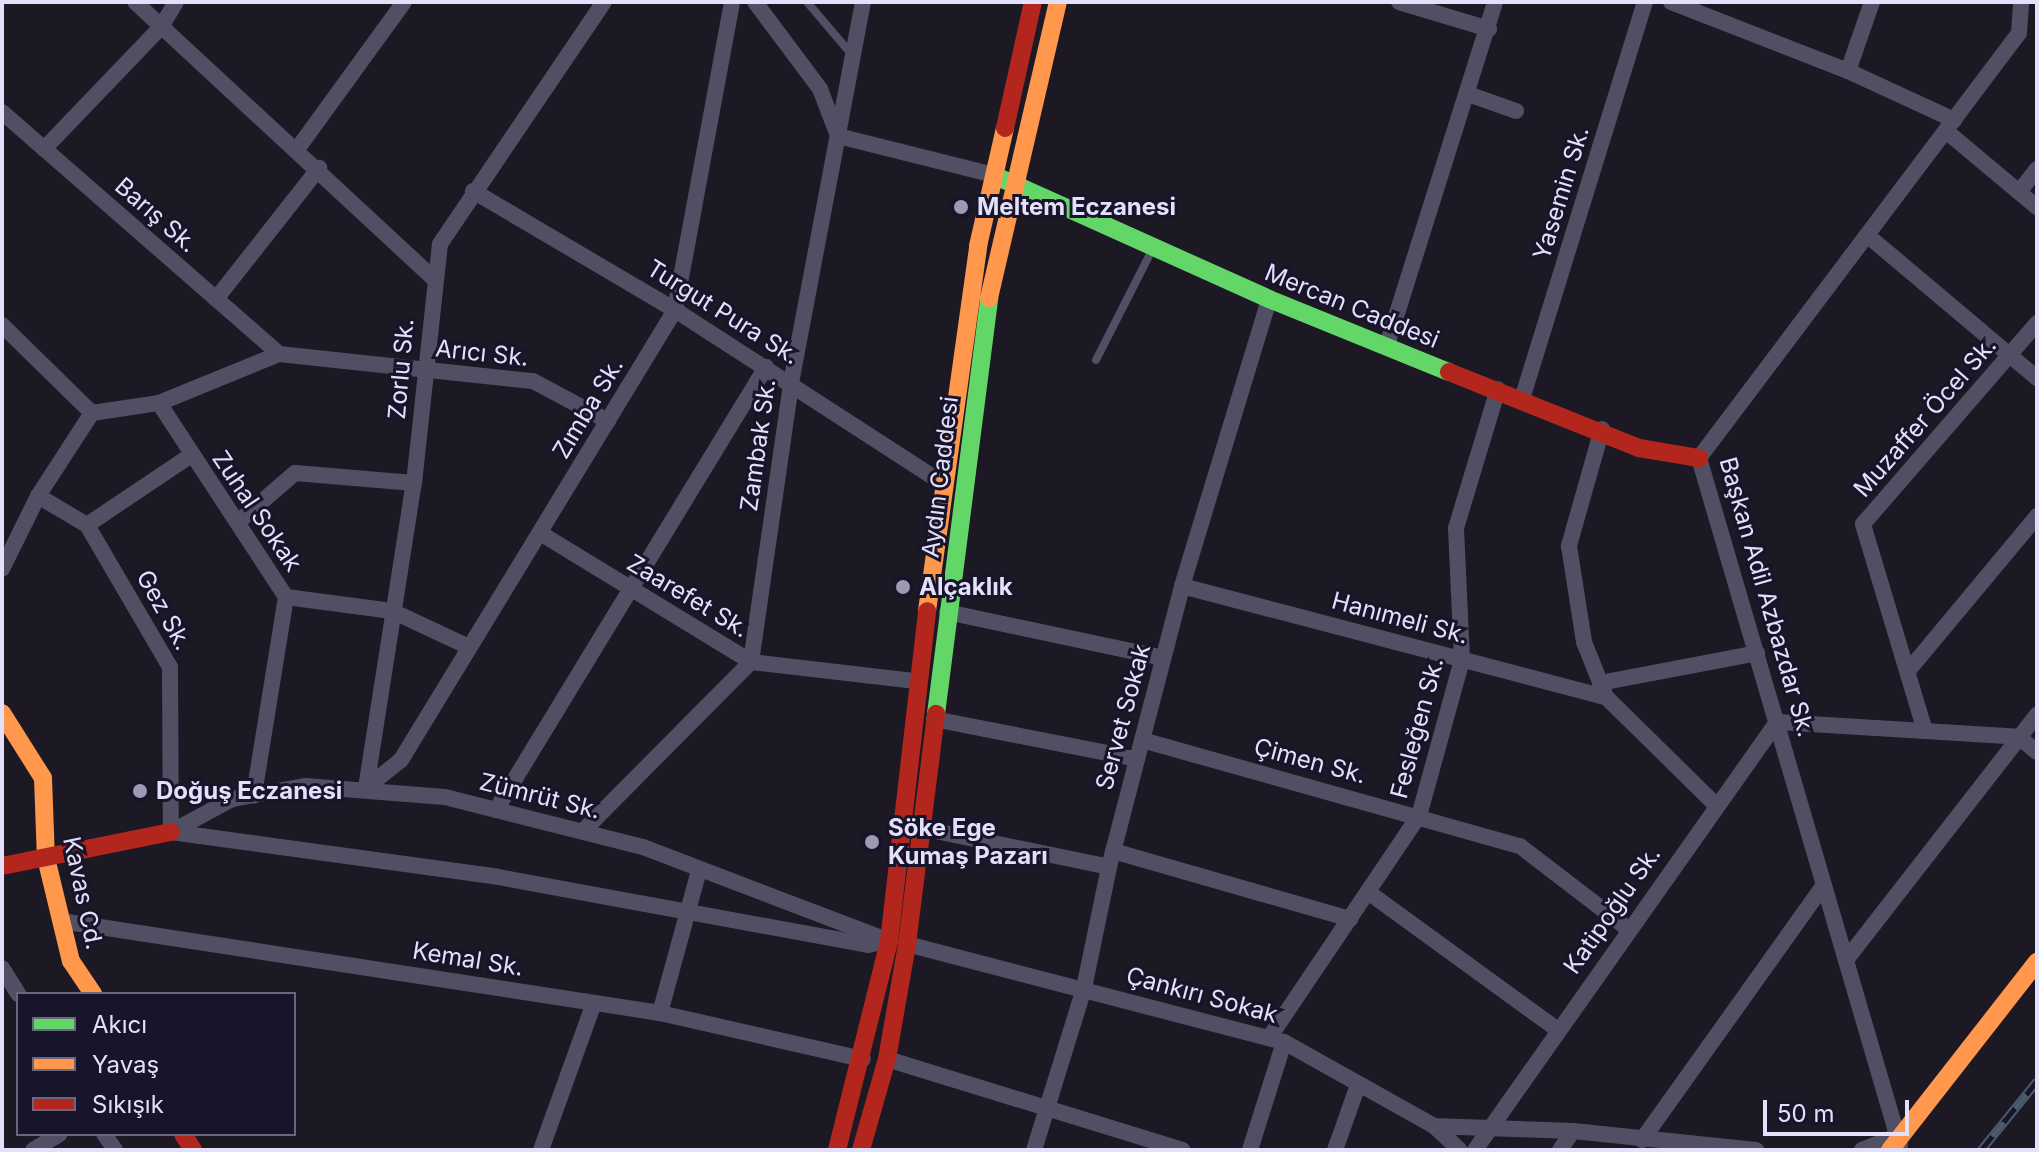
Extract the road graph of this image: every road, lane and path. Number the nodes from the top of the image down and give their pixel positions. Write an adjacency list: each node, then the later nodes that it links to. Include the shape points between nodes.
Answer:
1 (135, 2): 17 (street)
2 (176, 2): 17 (street)
3 (404, 2): 26 (street)
4 (604, 2): 32 (street, Zorlu Sk.)
5 (732, 2): 40 (street, Zımba Sk.)
6 (755, 2): 25 (street, via 820,89)
7 (807, 2): 19 (lane)
8 (863, 2): 19 (street, Zambak Sk.)
9 (1033, 2): 30 (main road, Aydın Caddesi)
10 (1058, 2): 31 (main road, Aydın Caddesi)
11 (1399, 2): 18 (street)
12 (1495, 2): 18 (street)
13 (1645, 2): 52 (street, Yasemin Sk.)
14 (1671, 2): 20 (street)
15 (1872, 2): 20 (street)
16 (2021, 2): 24 (street, Başkan Adil Azbazdar Sk., via 2019,33)
17 (161, 27): 26 (street); 27 (street)
18 (1489, 29): 21 (street)
19 (853, 56): 25 (street, Zambak Sk.)
20 (1848, 71): 24 (street)
21 (1468, 94): 22 (street); 43 (street)
22 (1516, 111)
23 (2, 112): 27 (street, Barış Sk.)
24 (1950, 126): 33 (street); 35 (street, Başkan Adil Azbazdar Sk.)
25 (838, 136): 30 (street); 50 (street, Zambak Sk.)
26 (298, 148): 28 (street)
27 (44, 149): 38 (street, Barış Sk.)
28 (319, 168): 37 (street); 38 (street)
29 (2037, 169): 33 (street)
30 (995, 175): 31 (main road, Mercan Caddesi); 60 (main road, Aydın Caddesi, via 978,246)
31 (1013, 185): 36 (main road, Mercan Caddesi); 71 (main road, Aydın Caddesi, via 987,305)
32 (473, 191): 37 (street, Zorlu Sk., via 440,244); 40 (street, Turgut Pura Sk.)
33 (2019, 192): 34 (street)
34 (2037, 207)
35 (1867, 235): 45 (street); 58 (street, Başkan Adil Azbazdar Sk.)
36 (1153, 248): 39 (main road, Mercan Caddesi); 46 (lane)
37 (433, 278): 48 (street, Zorlu Sk.)
38 (216, 299): 44 (street, Barış Sk.)
39 (1269, 299): 43 (main road, Mercan Caddesi); 67 (street, Servet Sokak)
40 (675, 310): 47 (street, Turgut Pura Sk.); 55 (street, Zımba Sk.)
41 (2037, 323): 45 (street, Muzaffer Öcel Sk.)
42 (2, 325): 54 (street)
43 (1387, 345): 51 (main road, Mercan Caddesi)
44 (279, 354): 48 (street, Arıcı Sk.); 53 (street, Arıcı Sk.)
45 (2010, 356): 49 (street); 77 (street, Muzaffer Öcel Sk., via 1863,524)
46 (1096, 360)
47 (766, 367): 50 (street, Turgut Pura Sk.); 68 (street)
48 (426, 371): 55 (street, Arıcı Sk., via 533,381); 59 (street, Zorlu Sk.)
49 (2037, 378)
50 (791, 383): 60 (street, Turgut Pura Sk.); 76 (street, Zambak Sk.)
51 (1498, 389): 52 (main road, Mercan Caddesi); 75 (street, Fesleğen Sk., via 1456,528)
52 (1522, 399): 56 (main road, Mercan Caddesi)
53 (159, 403): 54 (street, Arıcı Sk.); 57 (street, Zuhal Sokak)
54 (92, 413): 61 (street)
55 (608, 421): 65 (street, Zımba Sk.)
56 (1602, 429): 58 (main road, Mercan Caddesi, via 1639,448); 79 (street, via 1569,546 1584,642)
57 (191, 455): 63 (street, Zuhal Sokak); 64 (street)
58 (1699, 458): 73 (street, Başkan Adil Azbazdar Sk.)
59 (414, 483): 63 (street, via 295,473); 70 (street, Zorlu Sk.)
60 (942, 483): 78 (main road, Aydın Caddesi)
61 (38, 496): 64 (street, Gez Sk.); 66 (street)
62 (2037, 516): 77 (street)
63 (238, 522): 69 (street, Zuhal Sokak)
64 (87, 525): 96 (street, Gez Sk., via 170,667)
65 (540, 533): 68 (street, Zaarefet Sk.); 72 (street, Zımba Sk.)
66 (2, 569)
67 (1182, 586): 74 (street, Servet Sokak); 75 (street, Hanımeli Sk.)
68 (630, 588): 76 (street, Zaarefet Sk.); 92 (street)
69 (286, 597): 70 (street); 90 (street, Zuhal Sokak)
70 (392, 611): 72 (street); 89 (street, Zorlu Sk.)
71 (947, 612): 74 (street); 82 (main road, Aydın Caddesi)
72 (469, 647): 89 (street, Zımba Sk., via 401,760)
73 (1757, 653): 79 (street); 83 (street, Başkan Adil Azbazdar Sk.)
74 (1163, 658): 86 (street, Servet Sokak)
75 (1462, 660): 79 (street, Hanımeli Sk.); 93 (street, Fesleğen Sk.)
76 (751, 662): 78 (street, Zaarefet Sk.); 95 (street)
77 (1908, 671): 84 (street, Muzaffer Öcel Sk.)
78 (916, 681): 107 (main road, Aydın Caddesi)
79 (1603, 690): 91 (street)
80 (2, 713): 97 (main road, Kavas Cd., via 43,778)
81 (2037, 715): 85 (street)
82 (934, 719): 88 (street); 94 (main road, Aydın Caddesi)
83 (1777, 722): 84 (street); 91 (street, Katipoğlu Sk.); 101 (street, Başkan Adil Azbazdar Sk.)
84 (1925, 731): 85 (street)
85 (2019, 737): 87 (street); 108 (street)
86 (1142, 740): 88 (street, Servet Sokak); 93 (street, Çimen Sk.)
87 (2037, 752)
88 (1137, 759): 98 (street, Servet Sokak)
89 (366, 788): 90 (street, Zümrüt Sk., via 305,786); 92 (street, Zümrüt Sk.)
90 (254, 795): 96 (street, Zümrüt Sk., via 232,799)
91 (1716, 805): 106 (street, Katipoğlu Sk.)
92 (496, 810): 95 (street, Zümrüt Sk.)
93 (1419, 816): 102 (street, Fesleğen Sk.); 106 (street, Çimen Sk., via 1520,846)
94 (921, 828): 98 (street); 107 (main road, Aydın Caddesi)
95 (583, 831): 100 (street, Zümrüt Sk.)
96 (171, 832): 97 (main road); 103 (street)
97 (46, 858): 99 (main road); 105 (main road, Kavas Cd.)
98 (1111, 859): 104 (street); 111 (street, Servet Sokak)
99 (2, 866)
100 (699, 870): 103 (street); 107 (street, Zümrüt Sk.)
101 (1824, 885): 108 (street, Başkan Adil Azbazdar Sk.); 126 (street)
102 (1368, 892): 104 (street, Fesleğen Sk.); 116 (street)
103 (690, 909): 107 (street, via 868,945); 115 (street)
104 (1350, 919): 117 (street, Fesleğen Sk.)
105 (61, 921): 113 (main road, Kavas Cd., via 71,961); 114 (street, Kemal Sk.)
106 (1627, 928): 116 (street, Katipoğlu Sk.)
107 (898, 942): 111 (street, Çankırı Sokak); 118 (main road, Aydın Caddesi); 119 (main road, Aydın Caddesi)
108 (1846, 960): 127 (street, Başkan Adil Azbazdar Sk.)
109 (2037, 962): 127 (main road)
110 (2, 968): 112 (street)
111 (1084, 988): 117 (street, Çankırı Sokak); 121 (street, Servet Sokak)
112 (17, 992)
113 (92, 992)
114 (594, 1003): 115 (street, Kemal Sk.); 130 (street)
115 (660, 1013): 118 (street, Kemal Sk.)
116 (1558, 1030): 123 (street, Katipoğlu Sk.)
117 (1277, 1040): 120 (street, Çankırı Sokak); 135 (street, Fesleğen Sk.)
118 (863, 1059): 131 (main road, Aydın Caddesi)
119 (887, 1059): 121 (street); 132 (main road, Aydın Caddesi)
120 (1358, 1085): 122 (street, Çankırı Sokak); 136 (street)
121 (1047, 1110): 133 (street, Servet Sokak); 134 (street)
122 (1434, 1126): 123 (street); 137 (street, Çankırı Sokak)
123 (1491, 1128): 124 (street); 138 (street, Katipoğlu Sk.)
124 (1573, 1131): 126 (street); 139 (street)
125 (57, 1136): 129 (street)
126 (1642, 1140): 128 (street)
127 (1896, 1145): 141 (street)
128 (1696, 1149): 140 (street)
129 (33, 1150)
130 (541, 1150)
131 (837, 1150)
132 (861, 1150)
133 (1034, 1150)
134 (1182, 1150)
135 (1250, 1150)
136 (1335, 1150)
137 (1460, 1150)
138 (1475, 1150)
139 (1560, 1150)
140 (1756, 1150)
141 (1862, 1150)

